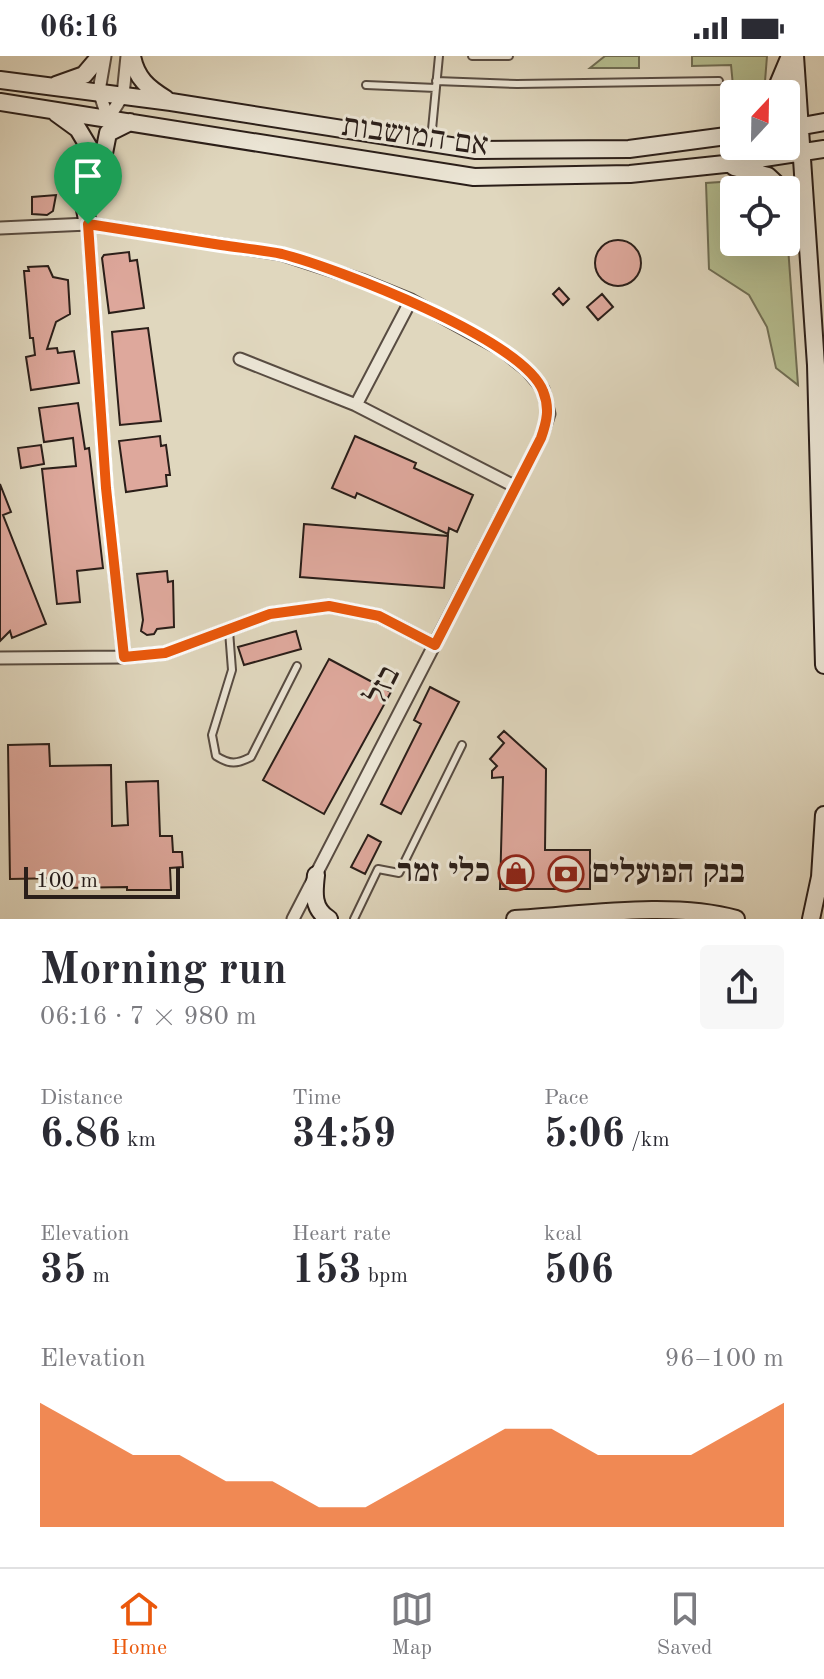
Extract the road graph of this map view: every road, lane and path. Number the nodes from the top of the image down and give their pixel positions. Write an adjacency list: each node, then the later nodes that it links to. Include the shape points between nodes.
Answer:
1 (102, 56): 13 (main road, via 84,75); 14 (street)
2 (130, 56): 15 (street); 17 (main road, via 148,88)
3 (439, 56): 12 (lane)
4 (472, 56): 5 (lane)
5 (504, 56)
6 (793, 56): 8 (main road); 9 (main road)
7 (0, 80): 13 (main road, אם המושבות)
8 (781, 80)
9 (793, 80)
10 (719, 81): 12 (lane)
11 (366, 85): 12 (lane)
12 (436, 85): 24 (lane)
13 (52, 87): 14 (main road, אם המושבות)
14 (99, 91): 15 (main road, אם המושבות); 19 (street)
15 (123, 95): 17 (main road, אם המושבות); 19 (street)
16 (0, 102): 18 (main road, אם המושבות)
17 (171, 102): 24 (main road, אם המושבות)
18 (51, 109): 19 (main road, אם המושבות); 30 (main road, via 78,129 90,149 84,205)
19 (108, 119): 20 (main road, אם המושבות)
20 (130, 122): 28 (main road, אם המושבות, via 474,177 630,174); 30 (main road, via 108,133)
21 (824, 122): 22 (main road)
22 (800, 126)
23 (720, 137): 24 (main road, אם המושבות, via 629,149 476,150)
24 (430, 144)
25 (824, 149): 26 (main road, אם המושבות)
26 (800, 153): 33 (main road)
27 (752, 160): 28 (main road, אם המושבות)
28 (725, 164): 29 (main road)
29 (768, 176)
30 (88, 224): 32 (street); 34 (street, via 281,254); 40 (street)
31 (800, 225): 33 (main road)
32 (0, 228)
33 (806, 242): 42 (main road, via 816,365)
34 (411, 300): 36 (street); 37 (street, בזל, via 502,350 543,389 549,414)
35 (240, 359): 36 (street)
36 (356, 405): 37 (street)
37 (516, 487): 39 (street, בזל)
38 (229, 631): 39 (street, via 270,614 329,606 379,616); 40 (street, via 165,653); 43 (lane, via 232,670 212,735 216,756 227,763 251,757)
39 (435, 645): 46 (street, בזל)
40 (124, 657): 41 (street)
41 (0, 658)
42 (824, 665)
43 (297, 666)
44 (462, 745): 50 (lane, via 399,873 378,869)
45 (824, 815): 47 (main road)
46 (316, 875): 48 (street, בזל); 49 (main road, via 317,908)
47 (820, 877): 53 (main road); 54 (main road)
48 (293, 919)
49 (329, 919)
50 (354, 919)
51 (515, 919): 52 (main road, via 672,910)
52 (736, 919)
53 (800, 919)
54 (811, 919)

